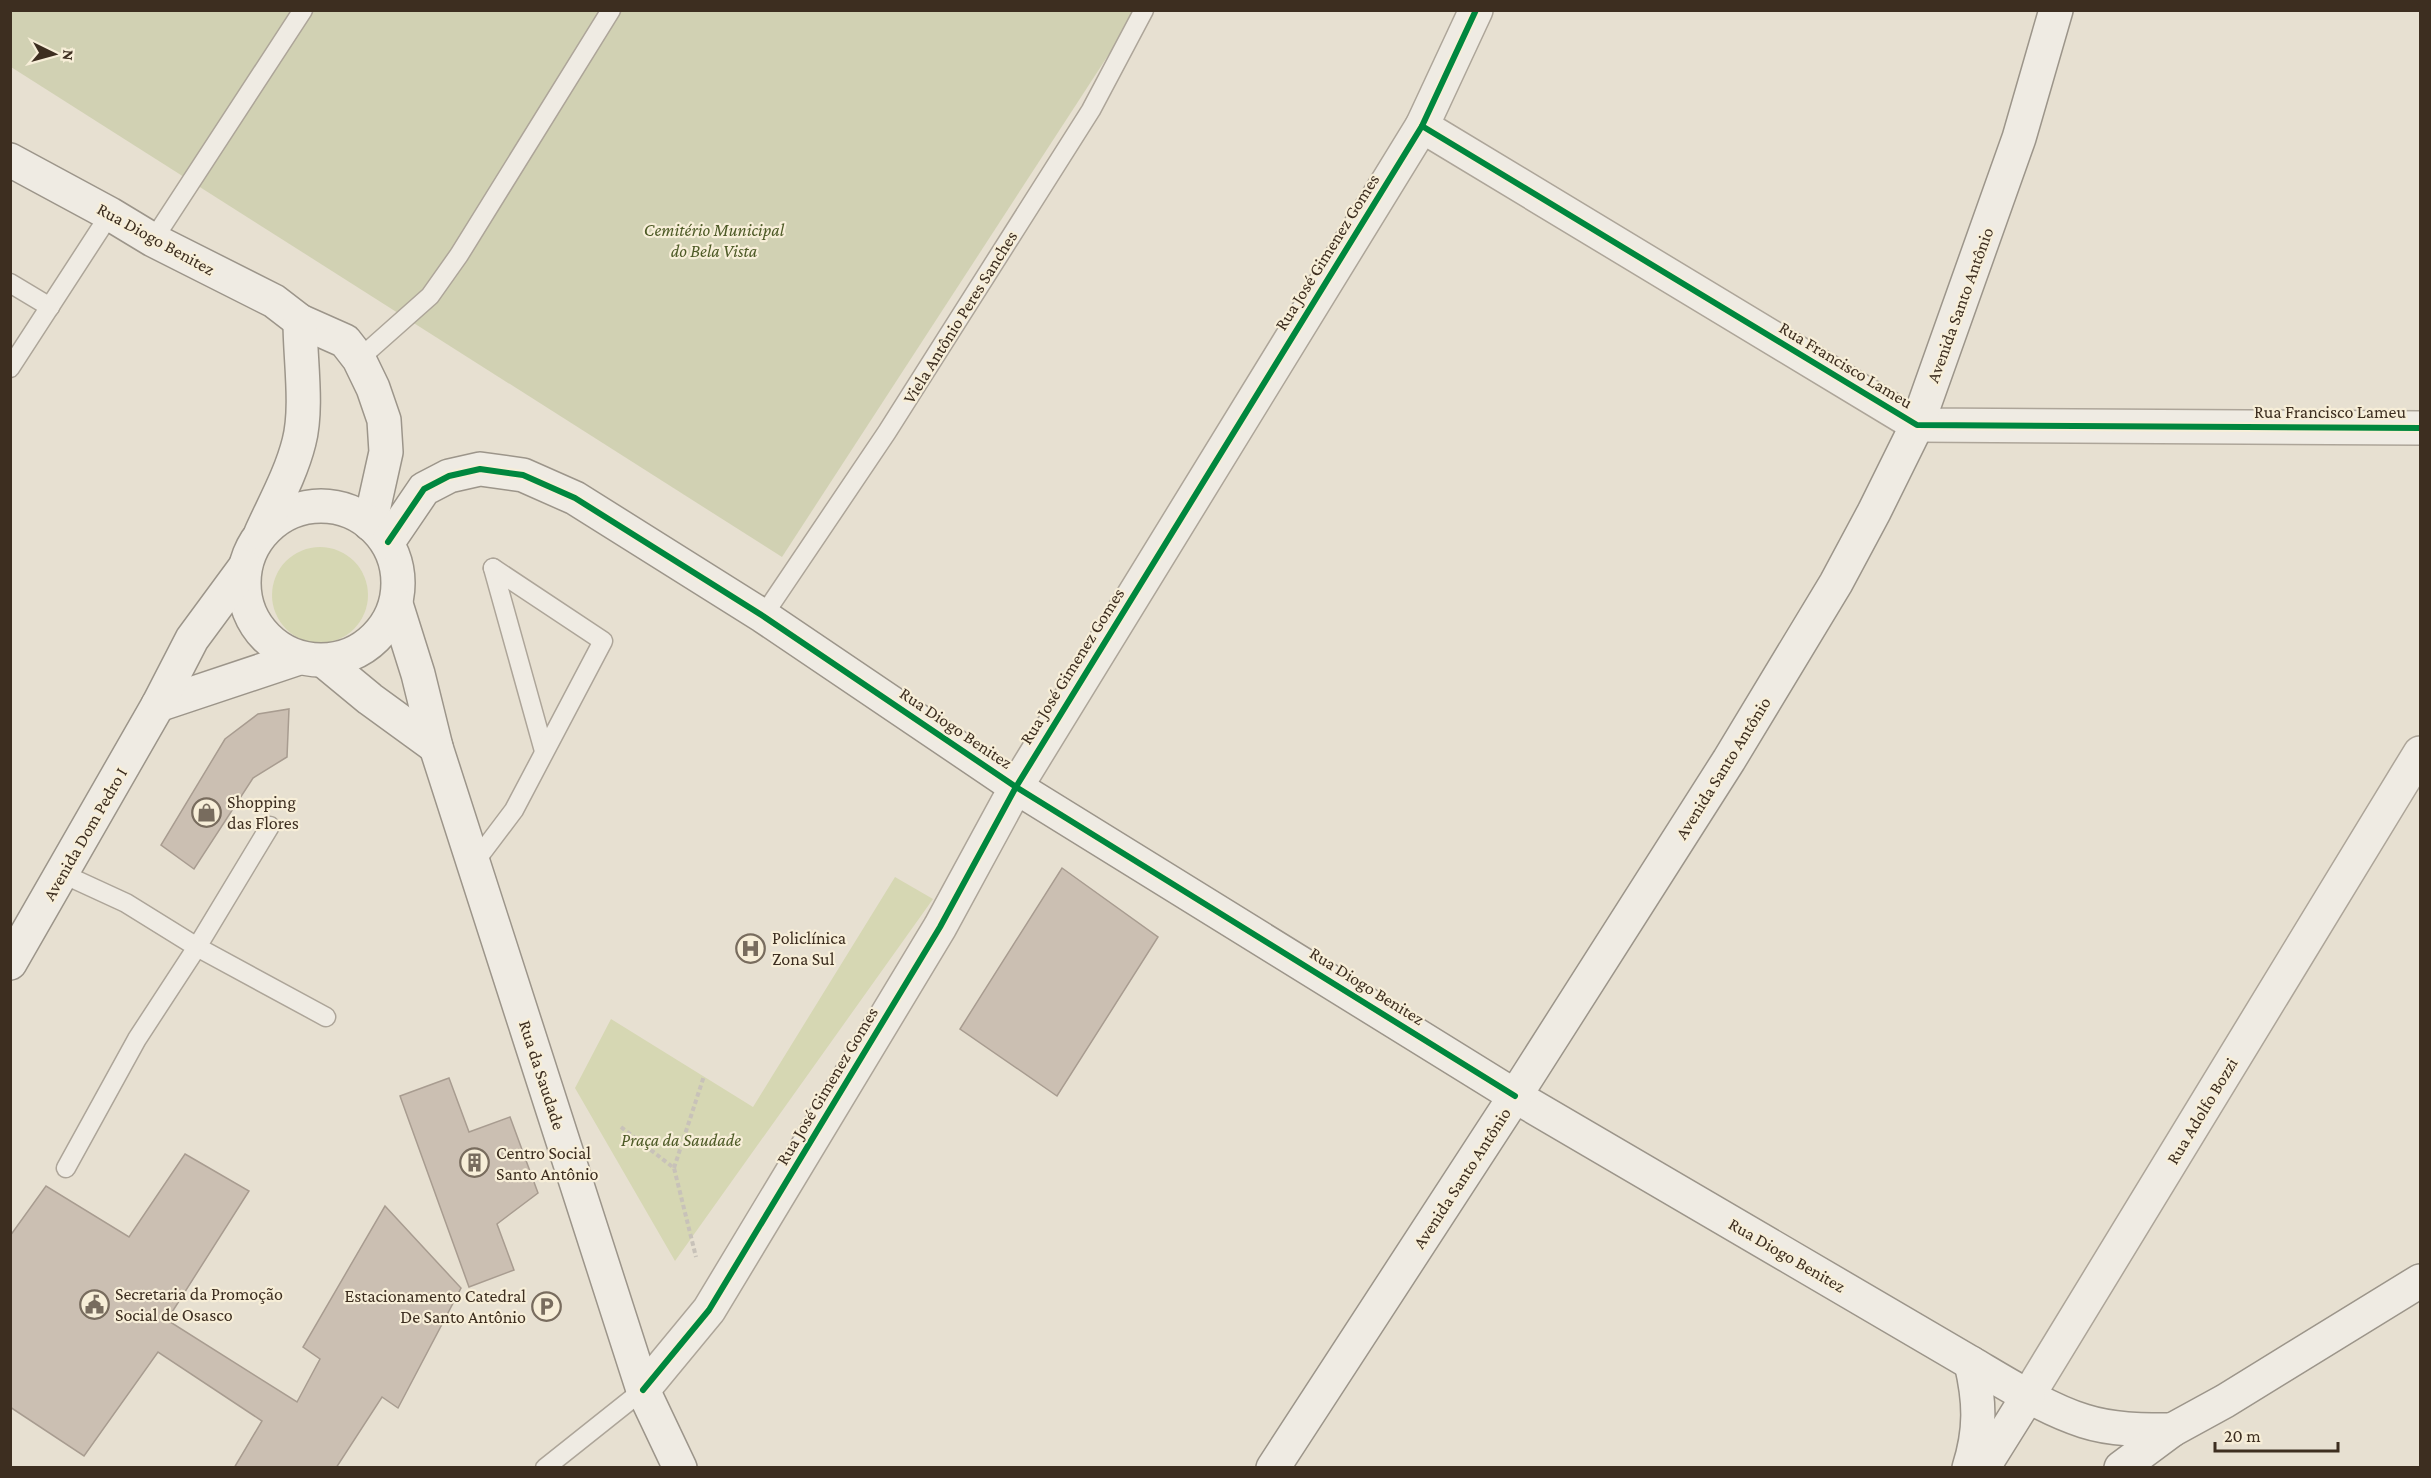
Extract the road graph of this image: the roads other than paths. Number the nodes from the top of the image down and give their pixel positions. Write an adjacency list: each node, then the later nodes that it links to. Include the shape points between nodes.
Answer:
1 (303, 10): 9 (lane)
2 (611, 10): 13 (lane, via 430,296)
3 (1144, 10): 21 (lane, Viela Antônio Peres Sanches, via 1085,120 887,432)
4 (1476, 10): 6 (street, Rua José Gimenez Gomes)
5 (2056, 10): 15 (street, Avenida Santo Antônio, via 2019,138)
6 (1422, 126): 15 (street, Rua Francisco Lameu); 27 (street, Rua José Gimenez Gomes)
7 (10, 160): 8 (street, Rua Diogo Benitez)
8 (110, 214): 9 (street, Rua Diogo Benitez); 11 (lane)
9 (153, 240): 12 (street, Rua Diogo Benitez, via 274,301)
10 (10, 283): 11 (lane)
11 (50, 308): 14 (lane)
12 (300, 321): 13 (street, Rua Diogo Benitez, via 345,341); 17 (street, via 303,396 299,442)
13 (359, 359): 18 (street, Rua Diogo Benitez, via 384,420 386,452)
14 (10, 368)
15 (1917, 425): 16 (street, Rua Francisco Lameu); 34 (street, Avenida Santo Antônio, via 1830,593 1729,760)
16 (2421, 428)
17 (261, 533): 18 (street, via 280,516 304,507 330,505 354,512); 19 (street)
18 (379, 533): 20 (street, via 395,560 399,580); 21 (street, Rua Diogo Benitez, via 424,489 449,476 480,469 524,475 575,498)
19 (245, 567): 22 (street, via 243,586 248,610 259,631 278,648); 23 (street, Avenida Dom Pedro I, via 192,639)
20 (396, 604): 22 (street, via 385,626 369,644 348,656); 24 (street, Rua da Saudade)
21 (763, 616): 27 (street, Rua Diogo Benitez)
22 (311, 659): 23 (street); 24 (street)
23 (158, 705): 30 (street, Avenida Dom Pedro I)
24 (436, 747): 29 (street, Rua da Saudade)
25 (544, 751): 25 (lane, via 603,641 493,568 538,728); 29 (lane, via 514,810)
26 (2421, 753): 39 (street, Rua Adolfo Bozzi)
27 (1016, 787): 34 (street, Rua Diogo Benitez); 38 (street, Rua José Gimenez Gomes, via 940,927 709,1310)
28 (270, 826): 31 (lane)
29 (474, 863): 38 (street, Rua da Saudade)
30 (63, 874): 31 (lane, via 126,903); 32 (street, Avenida Dom Pedro I)
31 (197, 946): 33 (lane); 35 (lane, via 137,1039)
32 (10, 963)
33 (326, 1017)
34 (1515, 1096): 37 (street, Rua Diogo Benitez); 43 (street, Avenida Santo Antônio)
35 (66, 1168)
36 (2421, 1281): 40 (street)
37 (1971, 1363): 39 (street, Rua Diogo Benitez); 44 (street, via 1978,1394 1978,1426)
38 (644, 1390): 41 (lane); 42 (street, Rua da Saudade)
39 (2028, 1396): 40 (street, Rua Diogo Benitez, via 2083,1421 2126,1430); 45 (street, Rua Adolfo Bozzi)
40 (2172, 1430): 46 (street)
41 (545, 1467)
42 (680, 1467)
43 (1273, 1467)
44 (1969, 1467)
45 (1983, 1467)
46 (2121, 1467)

